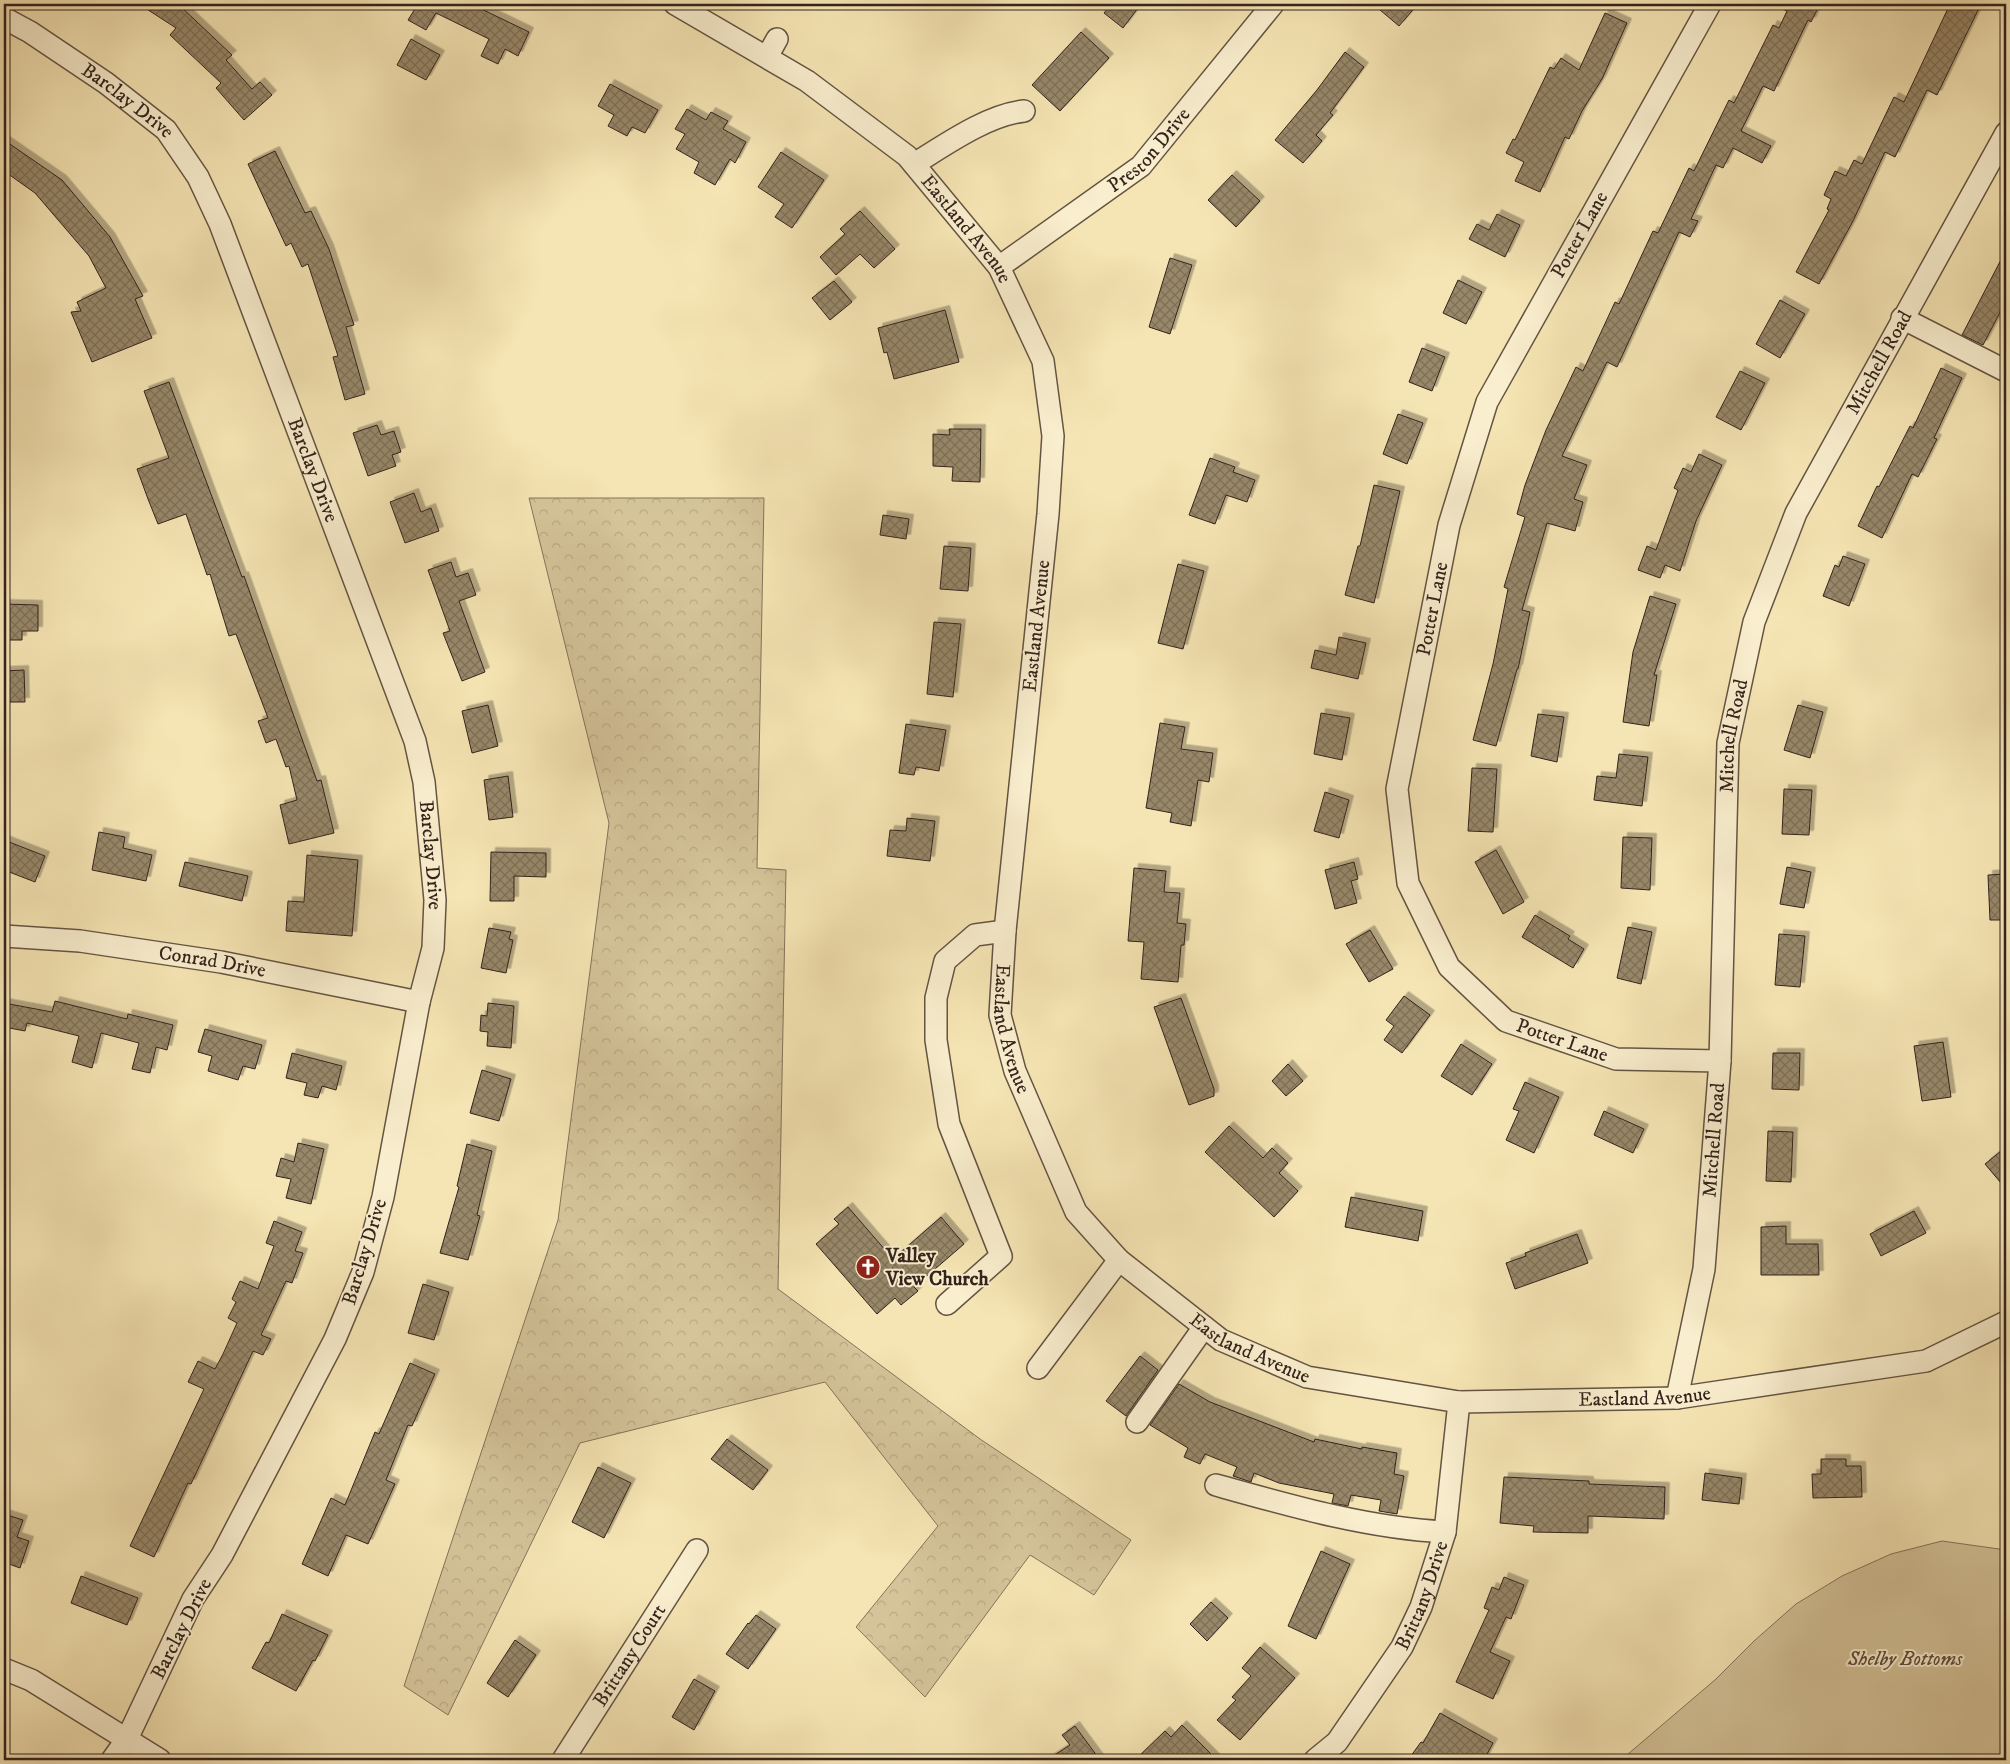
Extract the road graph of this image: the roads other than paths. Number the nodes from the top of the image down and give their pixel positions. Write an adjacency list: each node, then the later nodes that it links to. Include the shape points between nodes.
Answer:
1 (675, 4): 7 (street, Eastland Avenue, via 772,48 807,80)
2 (1273, 4): 8 (street, Preston Drive, via 1141,166)
3 (1710, 4): 14 (street, Potter Lane, via 1487,402 1450,525 1397,789 1408,883 1449,967 1506,1021 1616,1058)
4 (4, 18): 13 (street, Barclay Drive, via 106,83 166,130 198,177 220,224 415,741 424,782 435,900 433,948)
5 (1024, 111): 7 (street, via 1012,112 966,132)
6 (2006, 134): 9 (street, Mitchell Road)
7 (914, 164): 8 (street, Eastland Avenue)
8 (998, 267): 11 (street, Eastland Avenue, via 1043,361 1053,436 1048,514)
9 (1902, 318): 10 (street); 14 (street, Mitchell Road, via 1796,514 1754,622 1728,743)
10 (2006, 371)
11 (1005, 931): 15 (street, Eastland Avenue, via 1000,1015 1015,1071 1076,1212); 16 (street, via 976,935 945,961 936,998 936,1040 949,1124 1001,1256)
12 (4, 936): 13 (street, Conrad Drive, via 80,941 212,960)
13 (418, 1002): 27 (street, Barclay Drive, via 382,1198 362,1272 335,1340 222,1555 192,1599)
14 (1720, 1062): 20 (street, Mitchell Road, via 1704,1269)
15 (1119, 1260): 18 (street, Eastland Avenue); 19 (street)
16 (947, 1304)
17 (2006, 1322): 20 (street, Eastland Avenue, via 1926,1361)
18 (1204, 1327): 21 (street, Eastland Avenue, via 1221,1340 1307,1377); 22 (street)
19 (1038, 1368)
20 (1677, 1398): 21 (street, Eastland Avenue)
21 (1459, 1402): 24 (street, Brittany Drive)
22 (1137, 1422)
23 (1216, 1485): 24 (street, via 1362,1522)
24 (1445, 1532): 31 (street, Brittany Drive, via 1421,1607 1402,1647 1337,1742)
25 (697, 1550): 30 (street, Brittany Court)
26 (4, 1669): 27 (street, via 31,1680)
27 (127, 1739): 28 (street, Barclay Drive); 29 (street)
28 (112, 1760)
29 (160, 1760)
30 (563, 1760)
31 (1316, 1760)

